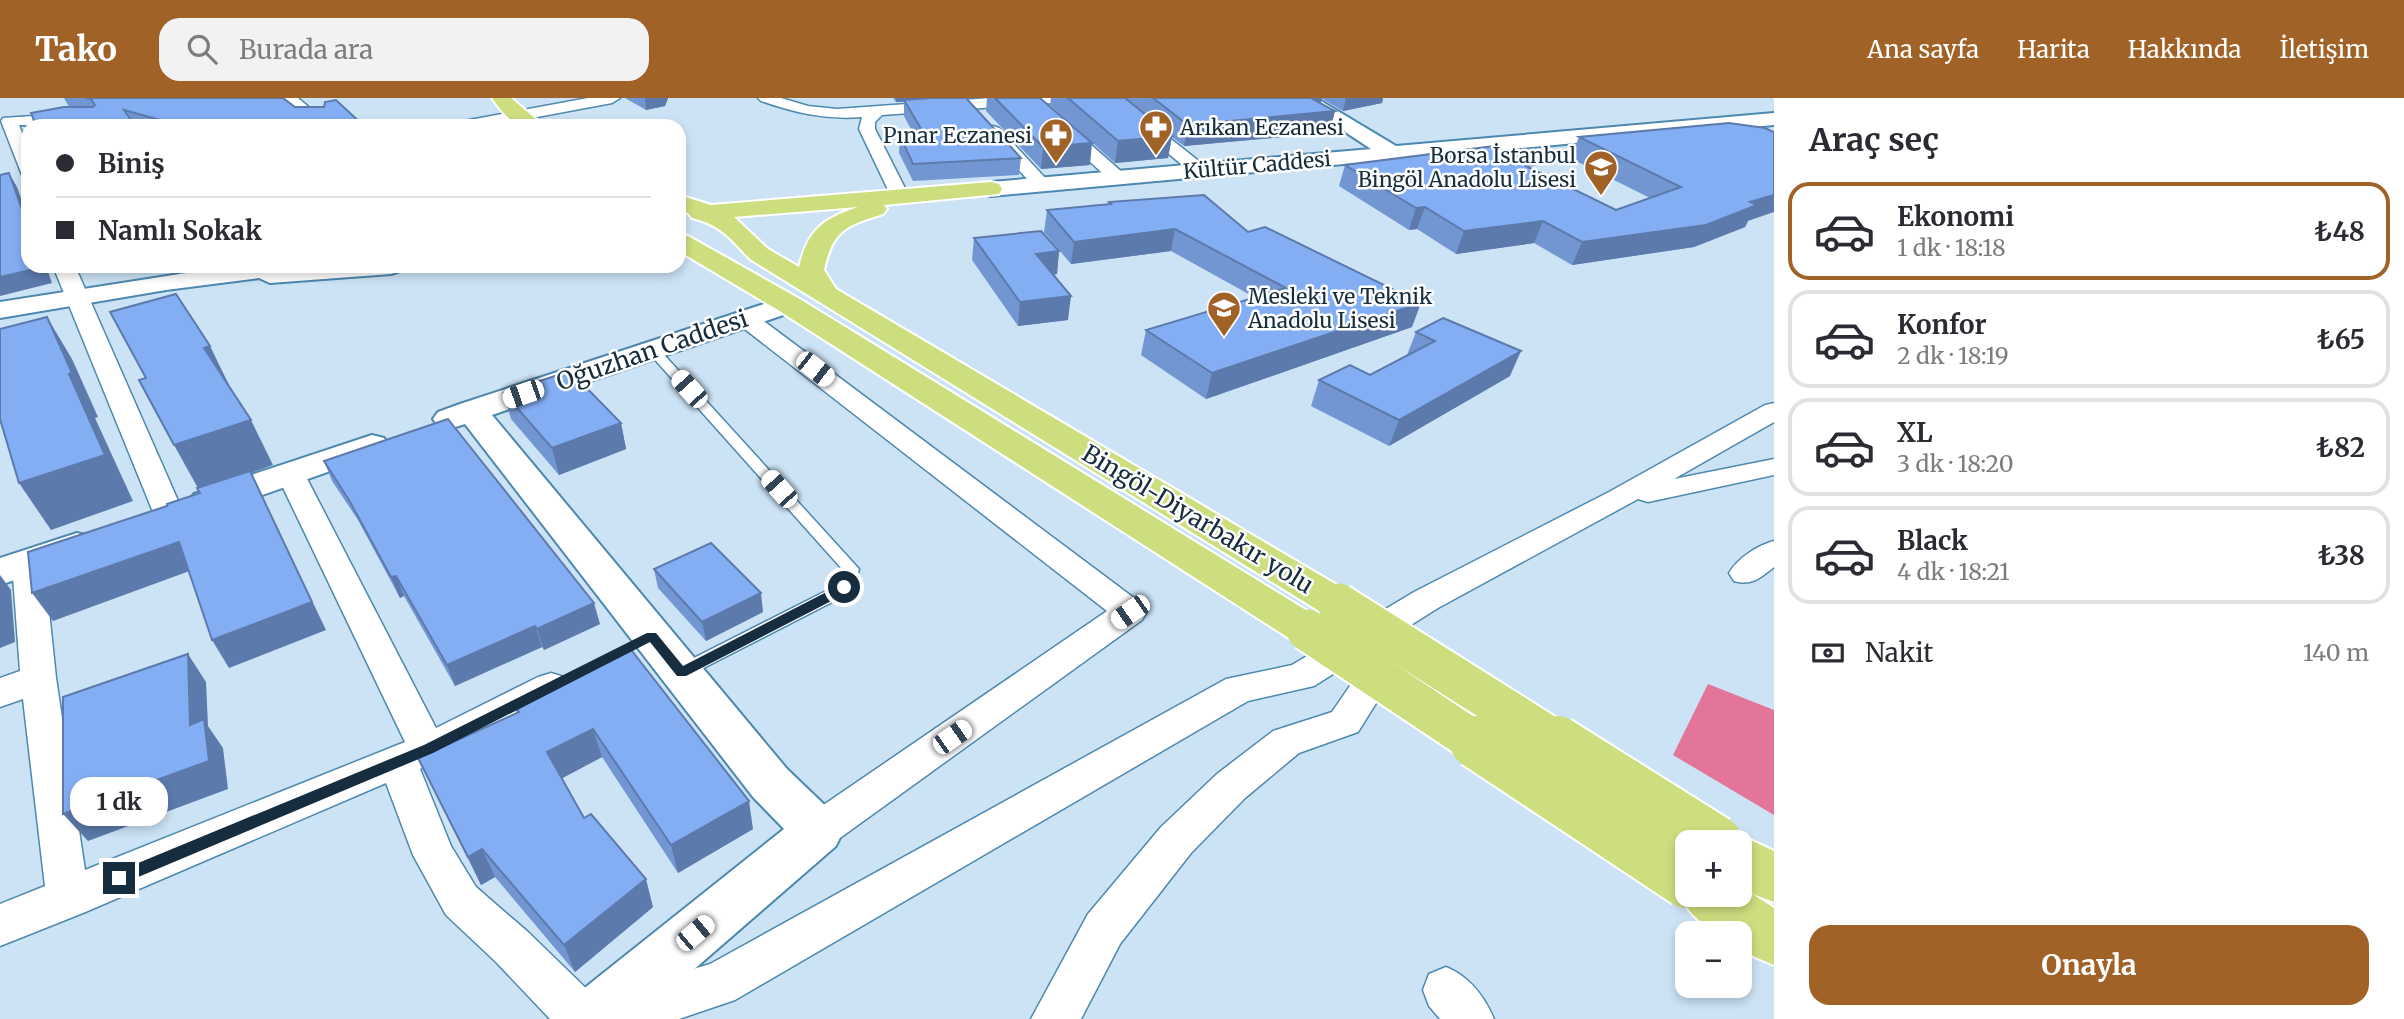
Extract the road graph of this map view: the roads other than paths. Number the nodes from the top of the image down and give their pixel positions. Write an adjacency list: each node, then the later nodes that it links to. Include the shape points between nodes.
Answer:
1 (288, 98): 14 (street)
2 (502, 98): 15 (main road)
3 (612, 98): 9 (street)
4 (766, 98): 12 (street, via 820,113)
5 (1053, 98): 8 (street)
6 (1110, 98): 23 (street)
7 (1303, 98): 21 (street)
8 (1031, 100): 11 (street); 24 (street)
9 (566, 102): 16 (street)
10 (76, 105): 13 (street)
11 (969, 105): 12 (street); 25 (street)
12 (879, 110): 27 (street, via 867,121 867,129)
13 (36, 119)
14 (314, 119)
15 (524, 119)
16 (530, 119)
17 (1774, 119): 18 (street, Kültür Caddesi)
18 (1718, 124): 20 (street); 21 (street, Kültür Caddesi)
19 (16, 126): 22 (street)
20 (1752, 136)
21 (1392, 153): 23 (street, Kültür Caddesi)
22 (21, 157)
23 (1199, 170): 24 (street, Kültür Caddesi)
24 (1117, 177): 25 (street, Kültür Caddesi)
25 (1041, 184): 26 (street, Kültür Caddesi)
26 (991, 189): 27 (main road); 31 (main road, via 837,208); 37 (main road, via 901,202 832,226 817,242 811,271)
27 (900, 196): 29 (main road)
28 (686, 204): 29 (main road, Bingöl-Diyarbakır yolu)
29 (710, 211): 30 (main road); 31 (main road, Bingöl-Diyarbakır yolu)
30 (686, 216)
31 (742, 237): 32 (main road); 37 (main road, Bingöl-Diyarbakır yolu, via 760,254)
32 (686, 245): 39 (main road, Bingöl-Diyarbakır yolu)
33 (67, 273): 38 (street)
34 (238, 273): 36 (street)
35 (293, 273): 36 (street)
36 (166, 282): 38 (street)
37 (825, 293): 54 (main road, Bingöl-Diyarbakır yolu)
38 (76, 297): 40 (street); 48 (street)
39 (788, 304): 41 (street, Oğuzhan Caddesi); 54 (main road, Bingöl-Diyarbakır yolu)
40 (0, 310)
41 (745, 318): 42 (street, Oğuzhan Caddesi); 63 (street, via 1130,612)
42 (653, 349): 43 (street, Oğuzhan Caddesi); 58 (lane, via 851,569 836,593)
43 (471, 411): 46 (street, Oğuzhan Caddesi); 55 (street)
44 (1774, 411): 47 (street)
45 (1774, 467): 47 (street)
46 (290, 473): 48 (street, Oğuzhan Caddesi); 61 (street)
47 (1619, 498): 53 (street)
48 (155, 517)
49 (104, 535): 51 (street)
50 (1774, 551): 52 (street)
51 (14, 568): 59 (street)
52 (1745, 573)
53 (1426, 600): 73 (street, via 1301,677 1239,689 719,984); 74 (street, via 1345,722 1286,742 1231,786 1176,840 1104,929)
54 (1323, 617): 62 (main road, Bingöl-Diyarbakır yolu, bridge); 65 (main road, Bingöl-Diyarbakır yolu, bridge)
55 (652, 636): 56 (street); 58 (street)
56 (614, 654)
57 (577, 673): 61 (street)
58 (681, 673): 63 (street, via 770,783)
59 (38, 678): 60 (street); 67 (street)
60 (0, 693)
61 (413, 755): 67 (street); 71 (street, via 434,855 461,901)
62 (1695, 830)
63 (818, 831): 72 (street)
64 (1752, 865): 66 (main road)
65 (1675, 873)
66 (1774, 879)
67 (68, 899): 69 (street)
68 (1726, 907): 70 (main road)
69 (0, 925)
70 (1774, 939)
71 (583, 1019)
72 (593, 1019)
73 (603, 1019)
74 (1055, 1019)

